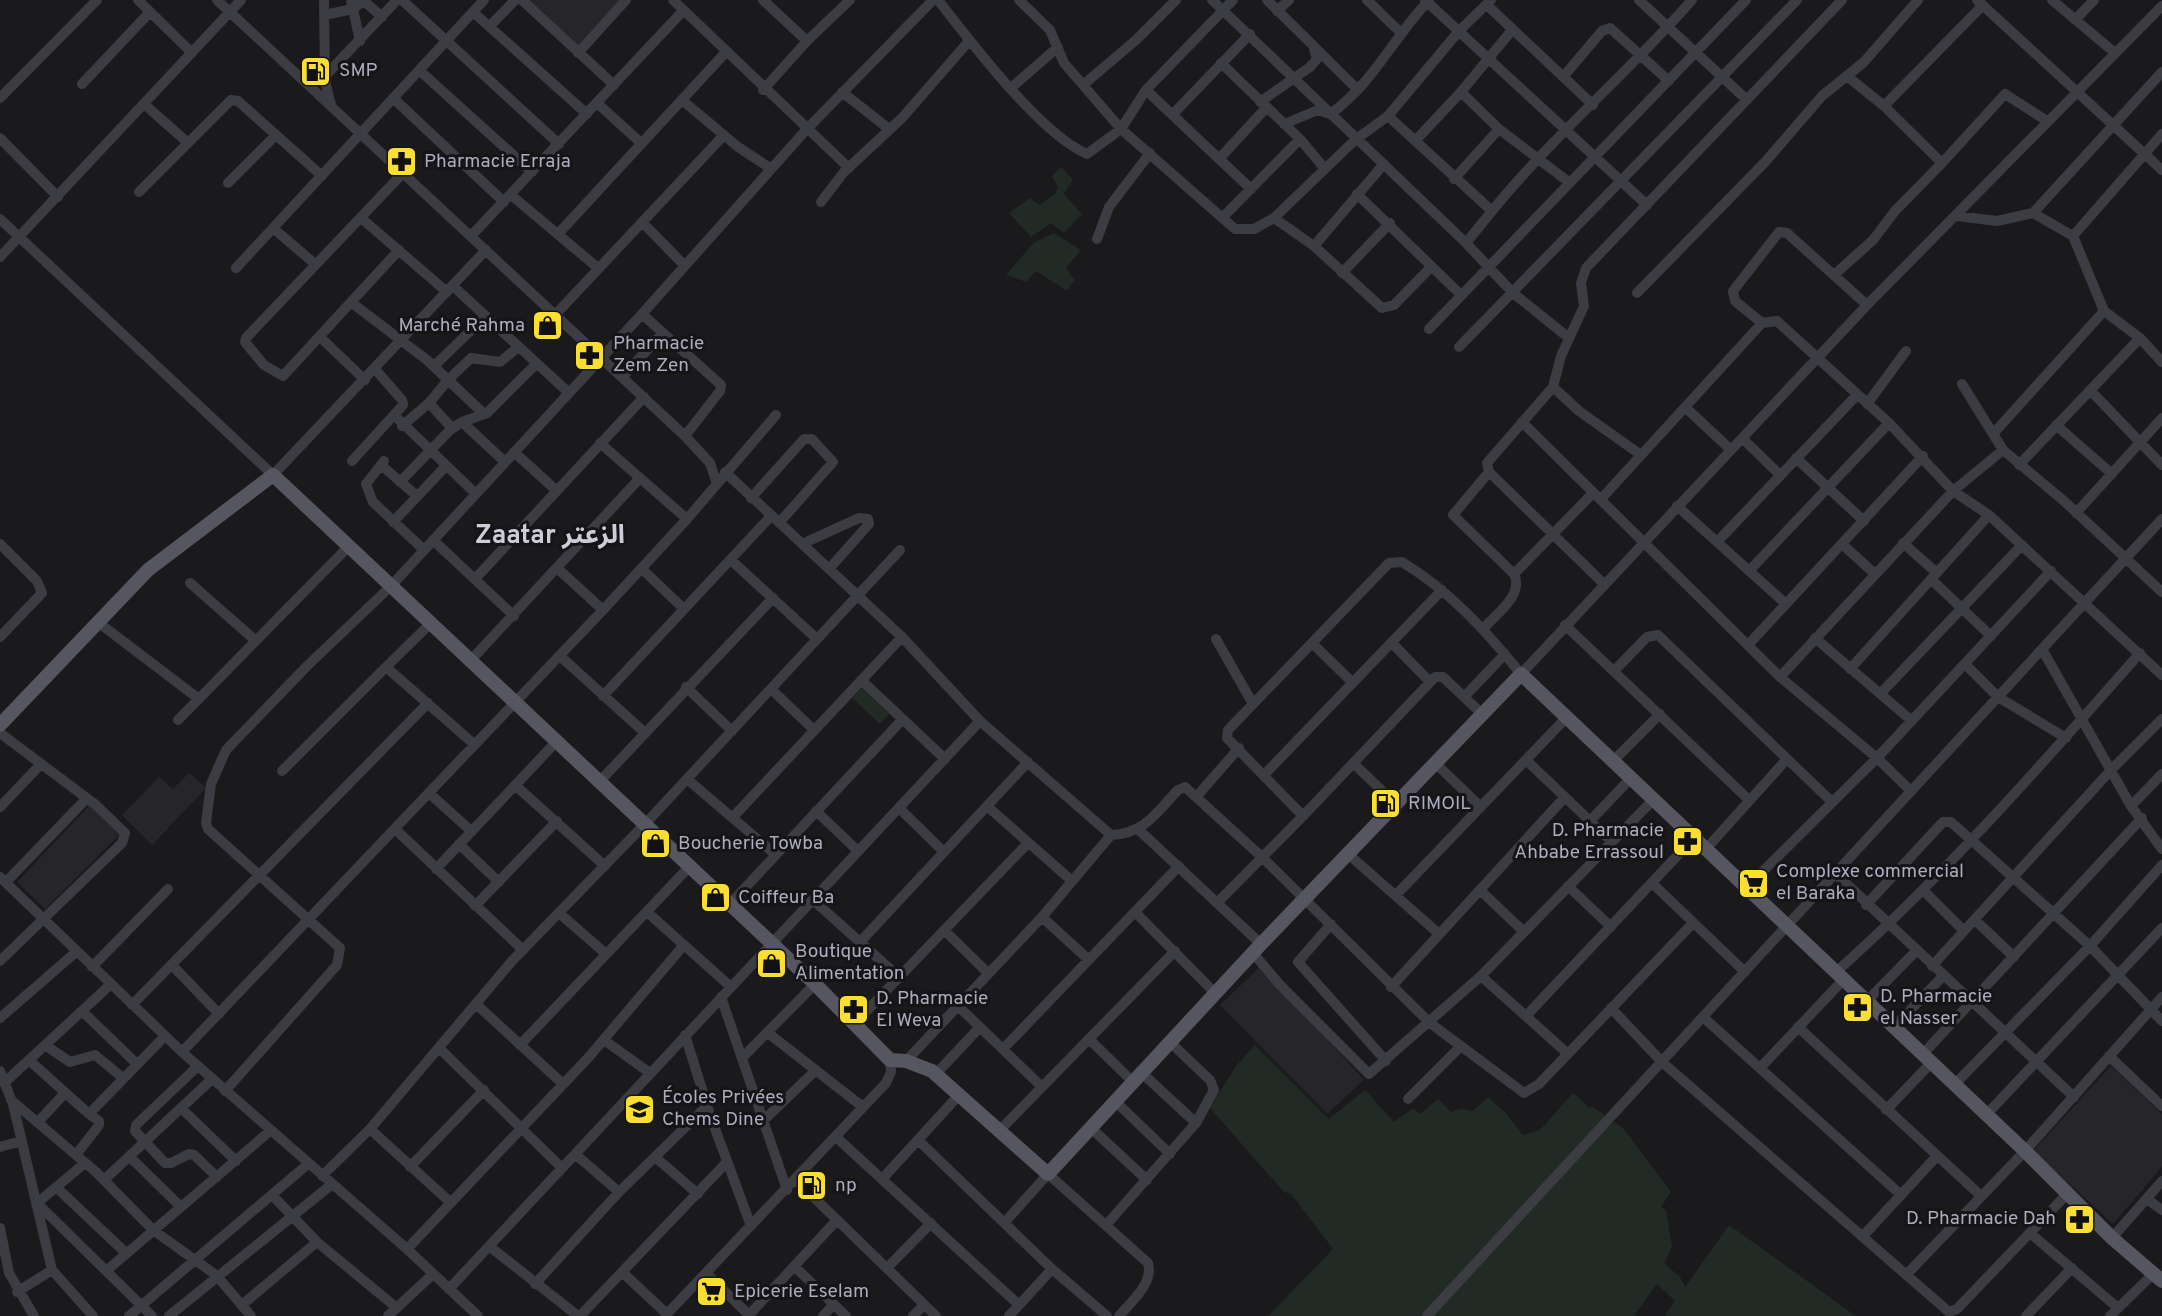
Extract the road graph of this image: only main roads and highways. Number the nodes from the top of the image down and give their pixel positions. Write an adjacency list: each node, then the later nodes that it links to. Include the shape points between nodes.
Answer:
1 (1, 724): 2 (main road, via 148,570 273,475 891,1060 928,1069 1048,1174 1521,674)
2 (2157, 1278)

